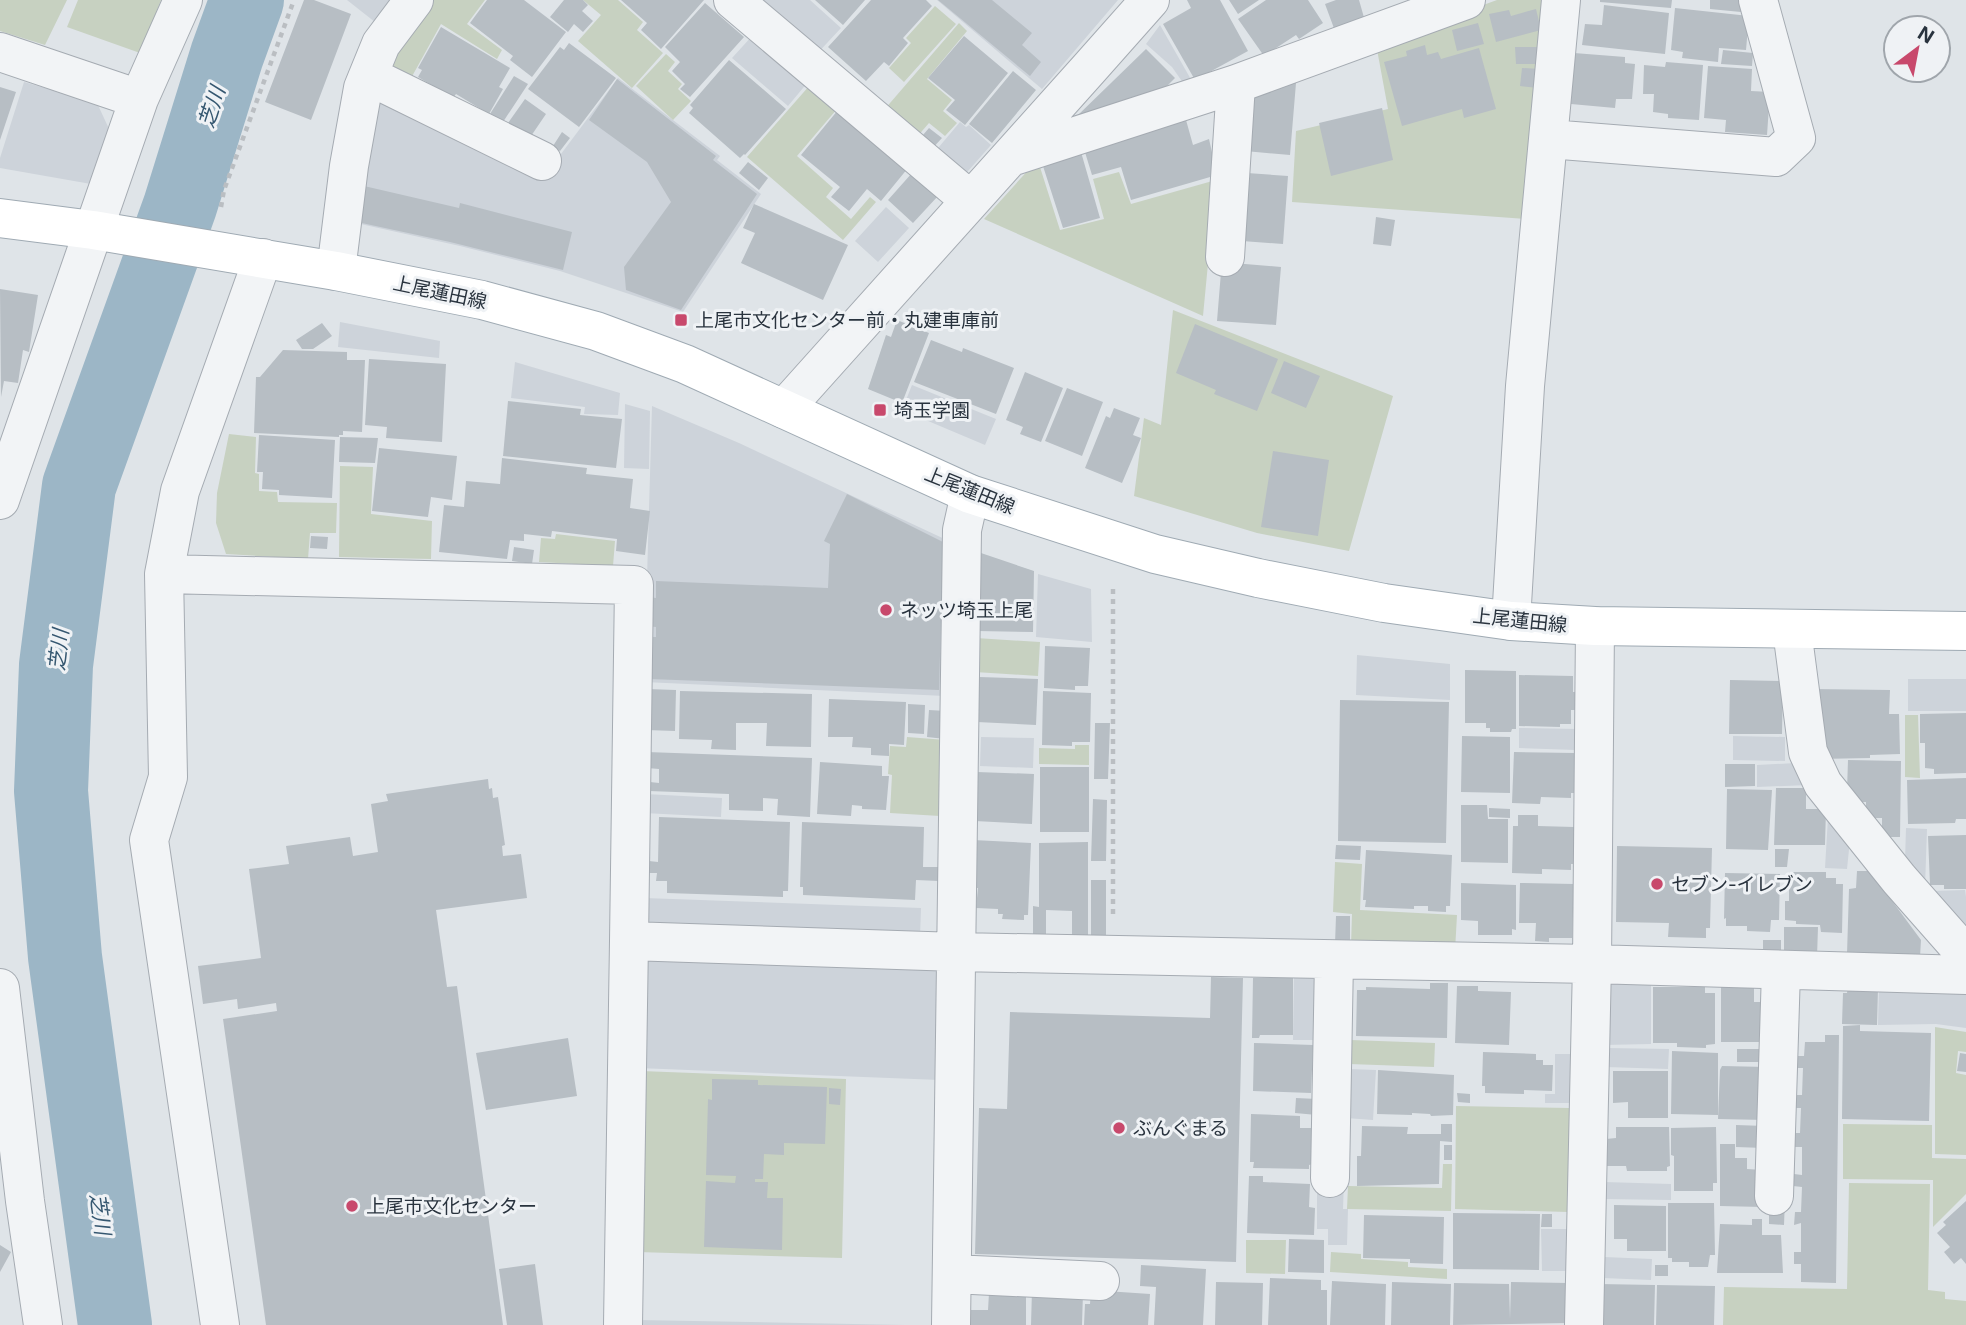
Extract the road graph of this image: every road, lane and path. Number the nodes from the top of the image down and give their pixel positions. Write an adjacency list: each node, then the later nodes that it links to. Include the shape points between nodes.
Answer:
1 (183, 0): 12 (street)
2 (294, 0): 17 (path)
3 (414, 0): 10 (street, via 381,44)
4 (733, 0): 16 (street)
5 (1150, 0): 14 (street)
6 (1466, 0): 11 (street)
7 (1561, 0): 13 (street)
8 (1758, 0): 13 (street, via 1796,138 1776,157)
9 (0, 52): 12 (street)
10 (369, 76): 15 (street); 22 (street, via 349,166)
11 (1236, 84): 14 (street); 20 (street)
12 (139, 99): 19 (street)
13 (1549, 139): 28 (street, via 1525,386)
14 (1013, 156): 16 (street)
15 (542, 161)
16 (970, 200): 23 (street)
17 (221, 207)
18 (0, 218): 19 (main road, 上尾蓮田線)
19 (106, 233): 21 (main road, 上尾蓮田線); 25 (street)
20 (1225, 257)
21 (263, 258): 22 (main road, 上尾蓮田線); 26 (street, via 180,492)
22 (336, 271): 23 (main road, 上尾蓮田線, via 482,300 596,331 685,364)
23 (784, 409): 24 (main road, 上尾蓮田線)
24 (970, 494): 28 (main road, 上尾蓮田線, via 1155,554 1384,603); 33 (street, via 962,530)
25 (0, 500)
26 (164, 574): 32 (street, via 634,585); 47 (street, via 168,777 149,840)
27 (1113, 589): 34 (path)
28 (1511, 621): 29 (main road, 上尾蓮田線)
29 (1595, 626): 30 (main road, 上尾蓮田線); 37 (street)
30 (1792, 630): 31 (main road, 上尾蓮田線); 35 (street, via 1814,768 1899,879)
31 (1966, 631)
32 (629, 941): 33 (street); 48 (street)
33 (957, 952): 34 (street); 44 (street)
34 (1111, 954): 36 (street)
35 (1966, 955)
36 (1334, 960): 37 (street); 41 (street)
37 (1592, 964): 38 (street); 50 (street)
38 (1781, 971): 39 (street); 43 (street)
39 (1966, 975)
40 (0, 988): 42 (street)
41 (1330, 1178)
42 (12, 1195): 46 (street)
43 (1774, 1196)
44 (952, 1274): 45 (street); 49 (street)
45 (1100, 1281)
46 (43, 1325)
47 (220, 1325)
48 (623, 1325)
49 (951, 1325)
50 (1584, 1325)

